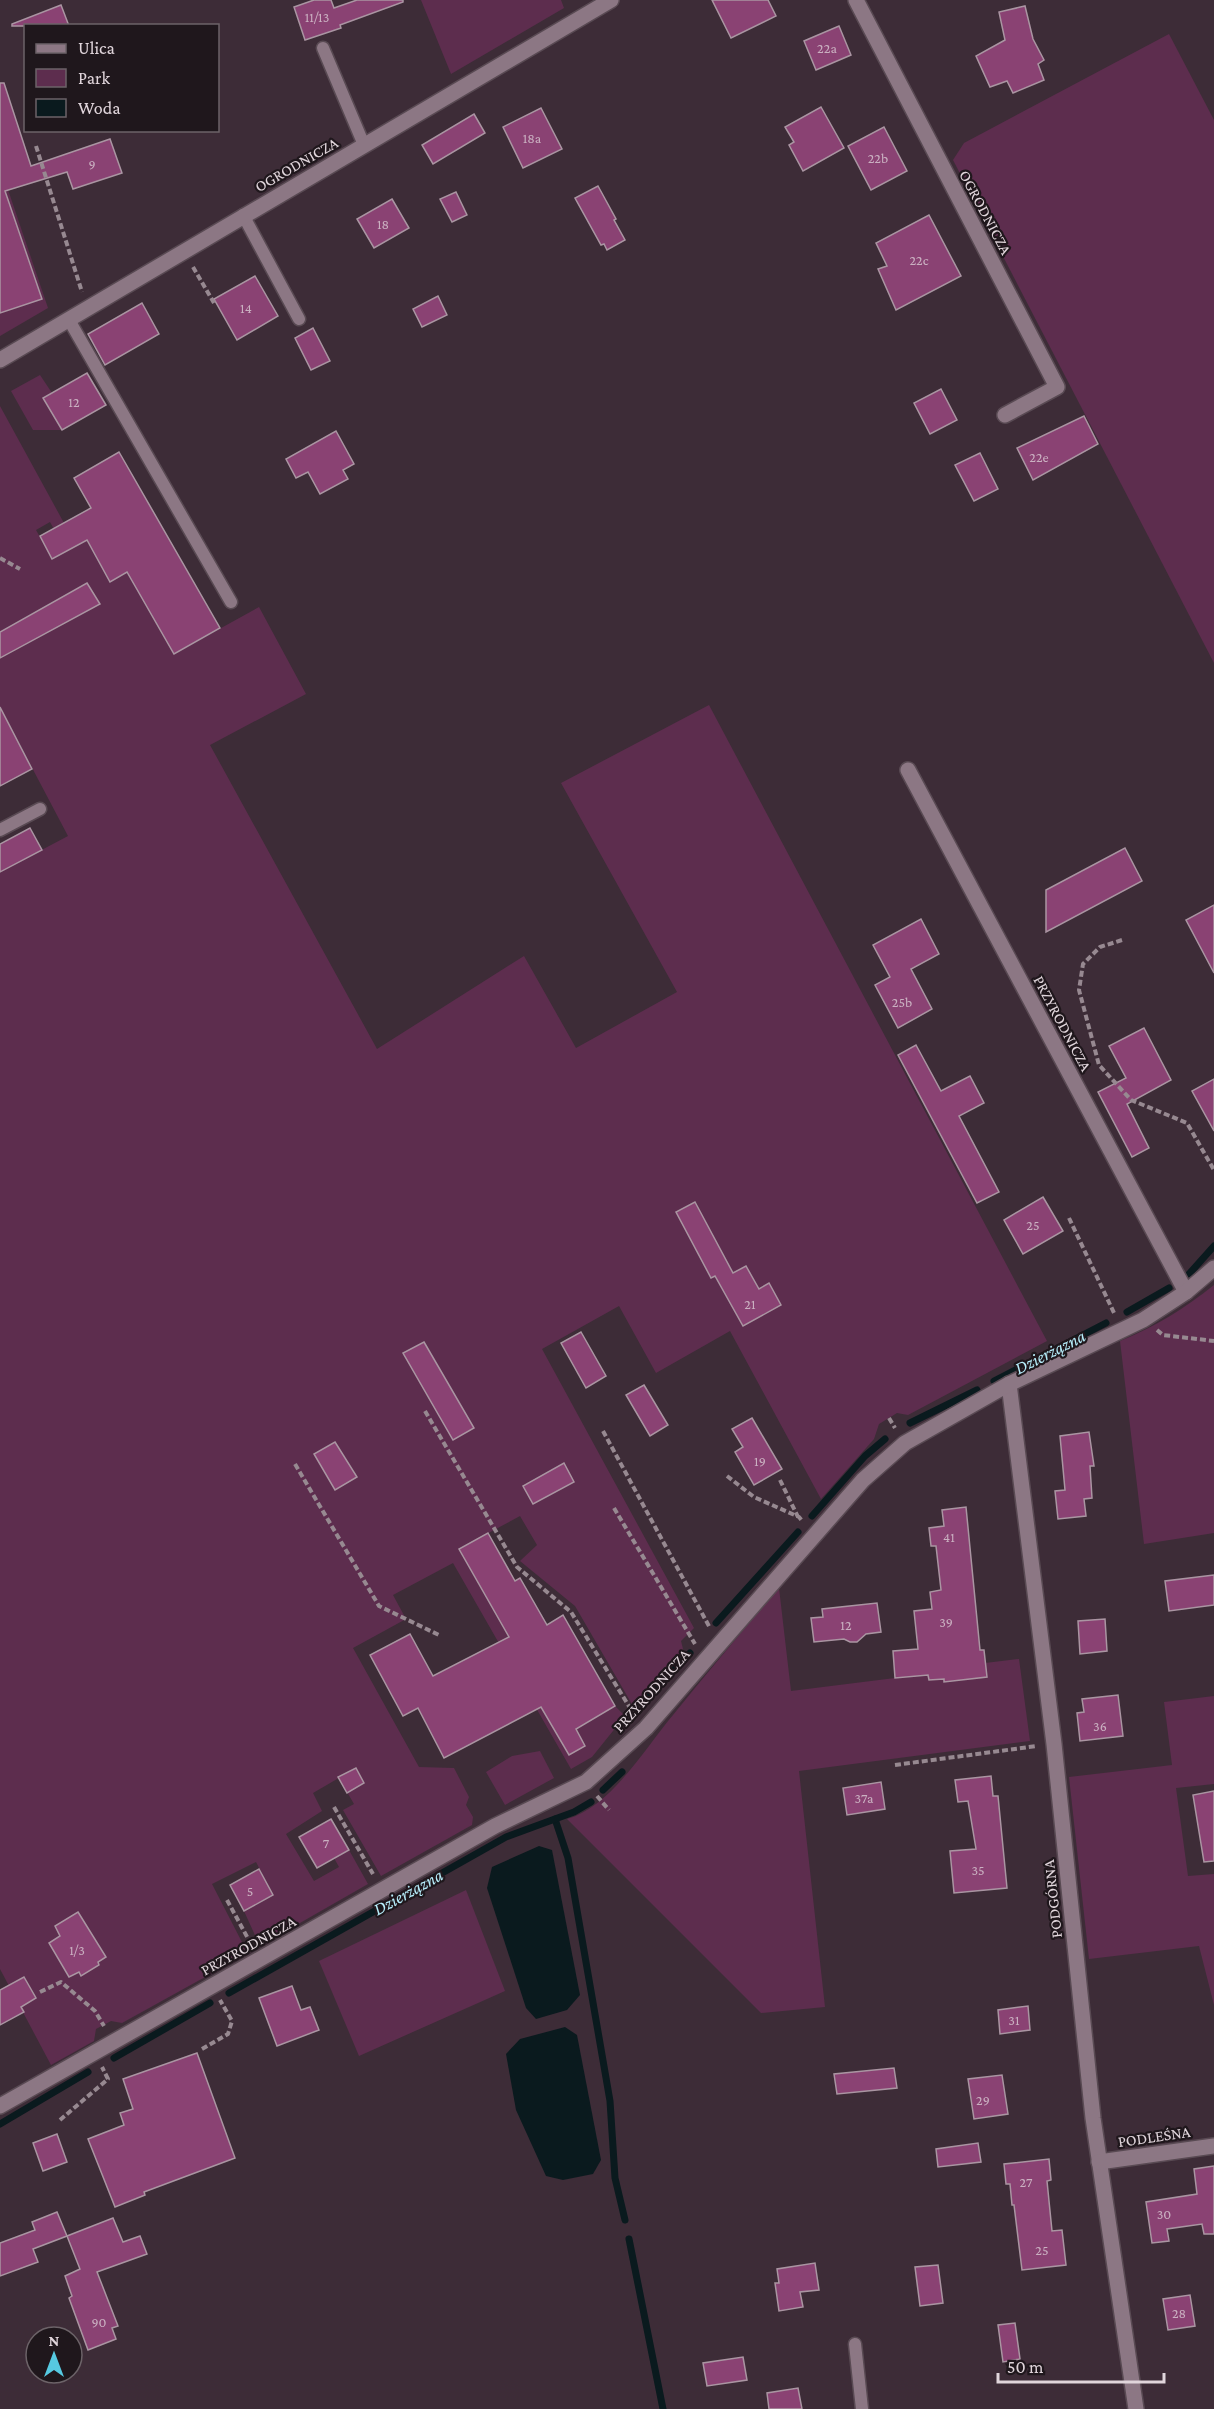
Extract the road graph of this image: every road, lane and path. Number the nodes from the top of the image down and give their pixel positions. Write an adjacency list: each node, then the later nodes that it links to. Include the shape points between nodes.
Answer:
1 (611, 0): 4 (street, OGRODNICZA)
2 (856, 0): 13 (street, OGRODNICZA, via 1058,387)
3 (323, 48): 4 (lane)
4 (364, 145): 6 (street, OGRODNICZA)
5 (36, 146): 9 (path)
6 (243, 215): 7 (street, OGRODNICZA); 10 (lane)
7 (184, 251): 8 (path); 9 (street, OGRODNICZA)
8 (214, 303)
9 (87, 309): 11 (street, OGRODNICZA)
10 (299, 319)
11 (69, 320): 12 (street, OGRODNICZA); 16 (lane)
12 (0, 360)
13 (1005, 415)
14 (0, 558): 15 (path)
15 (20, 569)
16 (231, 602)
17 (908, 770): 24 (street, PRZYRODNICZA)
18 (40, 809): 19 (lane)
19 (0, 830)
20 (1122, 940): 21 (path, via 1100,946 1083,964 1079,990 1099,1065 1131,1100 1187,1123)
21 (1214, 1170)
22 (1069, 1218): 26 (path)
23 (1214, 1268): 24 (street, PRZYRODNICZA)
24 (1186, 1292): 25 (street, PRZYRODNICZA)
25 (1143, 1320): 26 (street, PRZYRODNICZA); 27 (path, via 1163,1335)
26 (1123, 1330): 28 (street, PRZYRODNICZA)
27 (1214, 1341)
28 (1009, 1384): 36 (street, PRZYRODNICZA, via 905,1443 863,1480); 41 (street, PODGÓRNA)
29 (425, 1411): 40 (path, via 516,1567 571,1612 630,1710)
30 (603, 1431): 38 (path, via 706,1623)
31 (295, 1464): 37 (path, via 379,1606)
32 (727, 1476): 35 (path, via 754,1497)
33 (780, 1480): 35 (path)
34 (614, 1508): 39 (path, via 687,1635)
35 (799, 1518): 36 (path)
36 (816, 1533): 38 (street, PRZYRODNICZA)
37 (441, 1636)
38 (721, 1641): 39 (street, PRZYRODNICZA)
39 (705, 1658): 40 (street, PRZYRODNICZA)
40 (646, 1728): 44 (street, PRZYRODNICZA, via 586,1782 495,1826)
41 (1053, 1744): 42 (path); 55 (street, PODGÓRNA)
42 (895, 1765)
43 (334, 1807): 44 (path)
44 (382, 1890): 46 (street, PRZYRODNICZA)
45 (227, 1900): 46 (path)
46 (259, 1959): 47 (street, PRZYRODNICZA)
47 (212, 1986): 49 (street, PRZYRODNICZA); 50 (path, via 232,2021 228,2034)
48 (40, 1992): 49 (path, via 61,1982 95,2011)
49 (112, 2042): 51 (street, PRZYRODNICZA)
50 (202, 2049)
51 (94, 2053): 52 (street, PRZYRODNICZA); 53 (path, via 108,2079)
52 (0, 2106)
53 (60, 2120)
54 (1214, 2146): 55 (street, PODLEŚNA)
55 (1099, 2162): 58 (street, PODGÓRNA)
56 (855, 2344): 57 (lane)
57 (862, 2409)
58 (1136, 2409)

